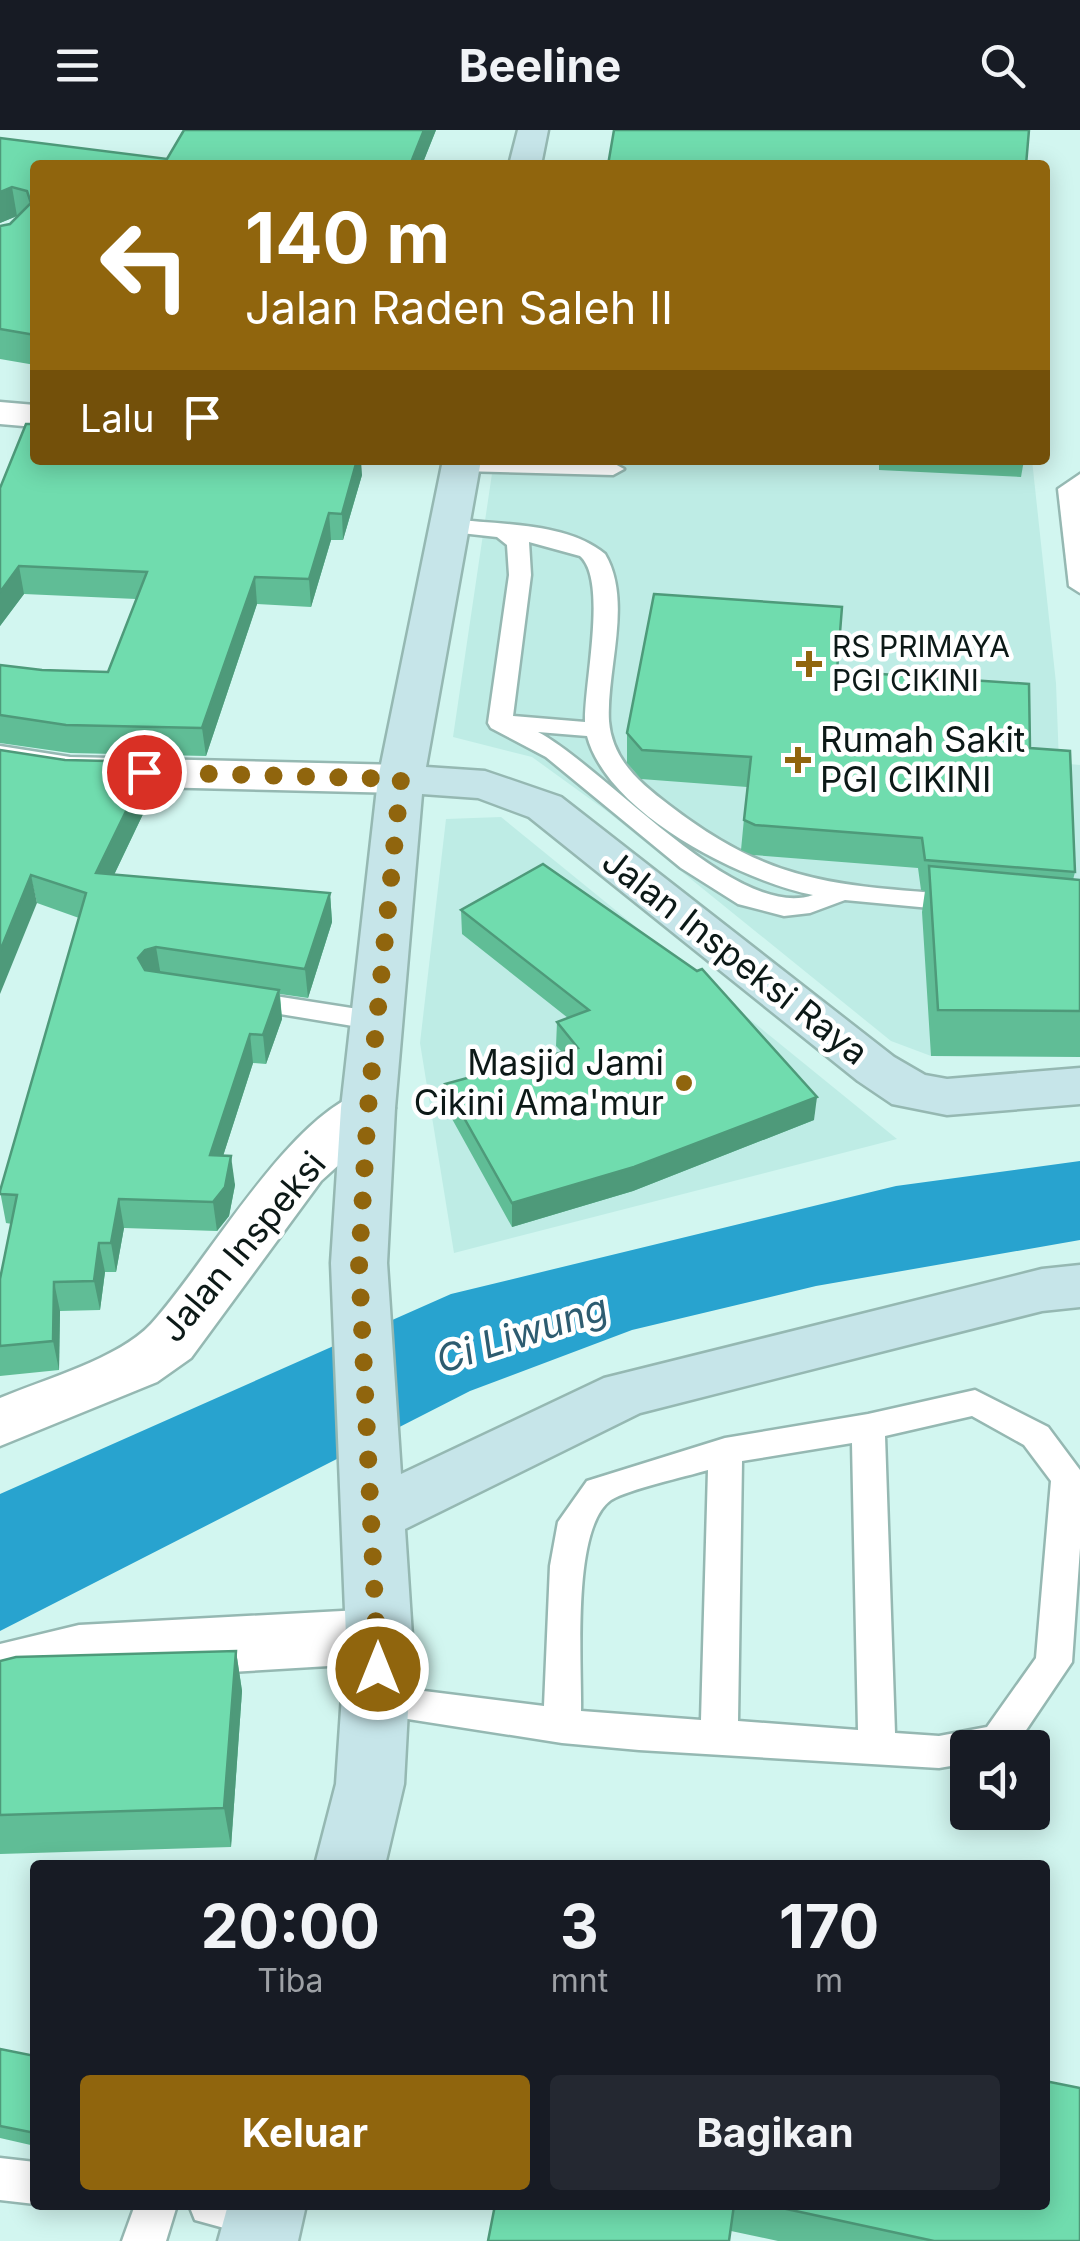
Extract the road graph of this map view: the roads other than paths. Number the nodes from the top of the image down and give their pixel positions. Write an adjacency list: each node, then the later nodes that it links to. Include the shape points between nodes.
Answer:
1 (533, 130): 2 (main road)
2 (526, 160)
3 (0, 413): 4 (street)
4 (30, 416)
5 (461, 465): 9 (main road)
6 (512, 465): 7 (lane)
7 (613, 469)
8 (1080, 480): 11 (lane, via 1069,489)
9 (451, 526): 10 (lane); 15 (main road)
10 (505, 533): 12 (lane, via 518,542 520,575); 13 (lane, via 580,546 596,557 603,612)
11 (1080, 586)
12 (500, 722): 13 (lane); 16 (lane, via 556,753 680,854 744,896 792,908)
13 (597, 730): 16 (lane, via 625,784 710,847 770,875)
14 (0, 760): 15 (street, via 70,771)
15 (401, 779): 19 (main road); 20 (main road, Jalan Inspeksi Raya, via 485,784 546,807 911,1091 948,1097)
16 (842, 892): 17 (lane)
17 (980, 905)
18 (212, 996): 19 (lane)
19 (377, 1021): 21 (main road)
20 (1080, 1086)
21 (368, 1108): 23 (street, Jalan Inspeksi, via 302,1167 170,1342 136,1366); 26 (main road, via 359,1263)
22 (1080, 1286): 26 (main road, via 624,1394)
23 (0, 1423)
24 (868, 1427): 25 (lane); 32 (lane); 32 (lane, via 975,1404 1036,1436 1068,1479 1054,1662 1032,1694 998,1741 939,1752)
25 (725, 1451): 30 (lane, via 599,1491 575,1522 567,1566); 31 (lane)
26 (371, 1497): 27 (main road)
27 (379, 1636): 28 (street, via 79,1653); 29 (main road)
28 (0, 1672)
29 (376, 1701): 30 (lane); 33 (main road, via 370,1784)
30 (562, 1727): 31 (lane)
31 (718, 1736): 32 (lane)
32 (876, 1749)
33 (351, 1860)
34 (0, 2179): 35 (lane)
35 (30, 2182)
36 (154, 2210): 37 (lane)
37 (144, 2241)

